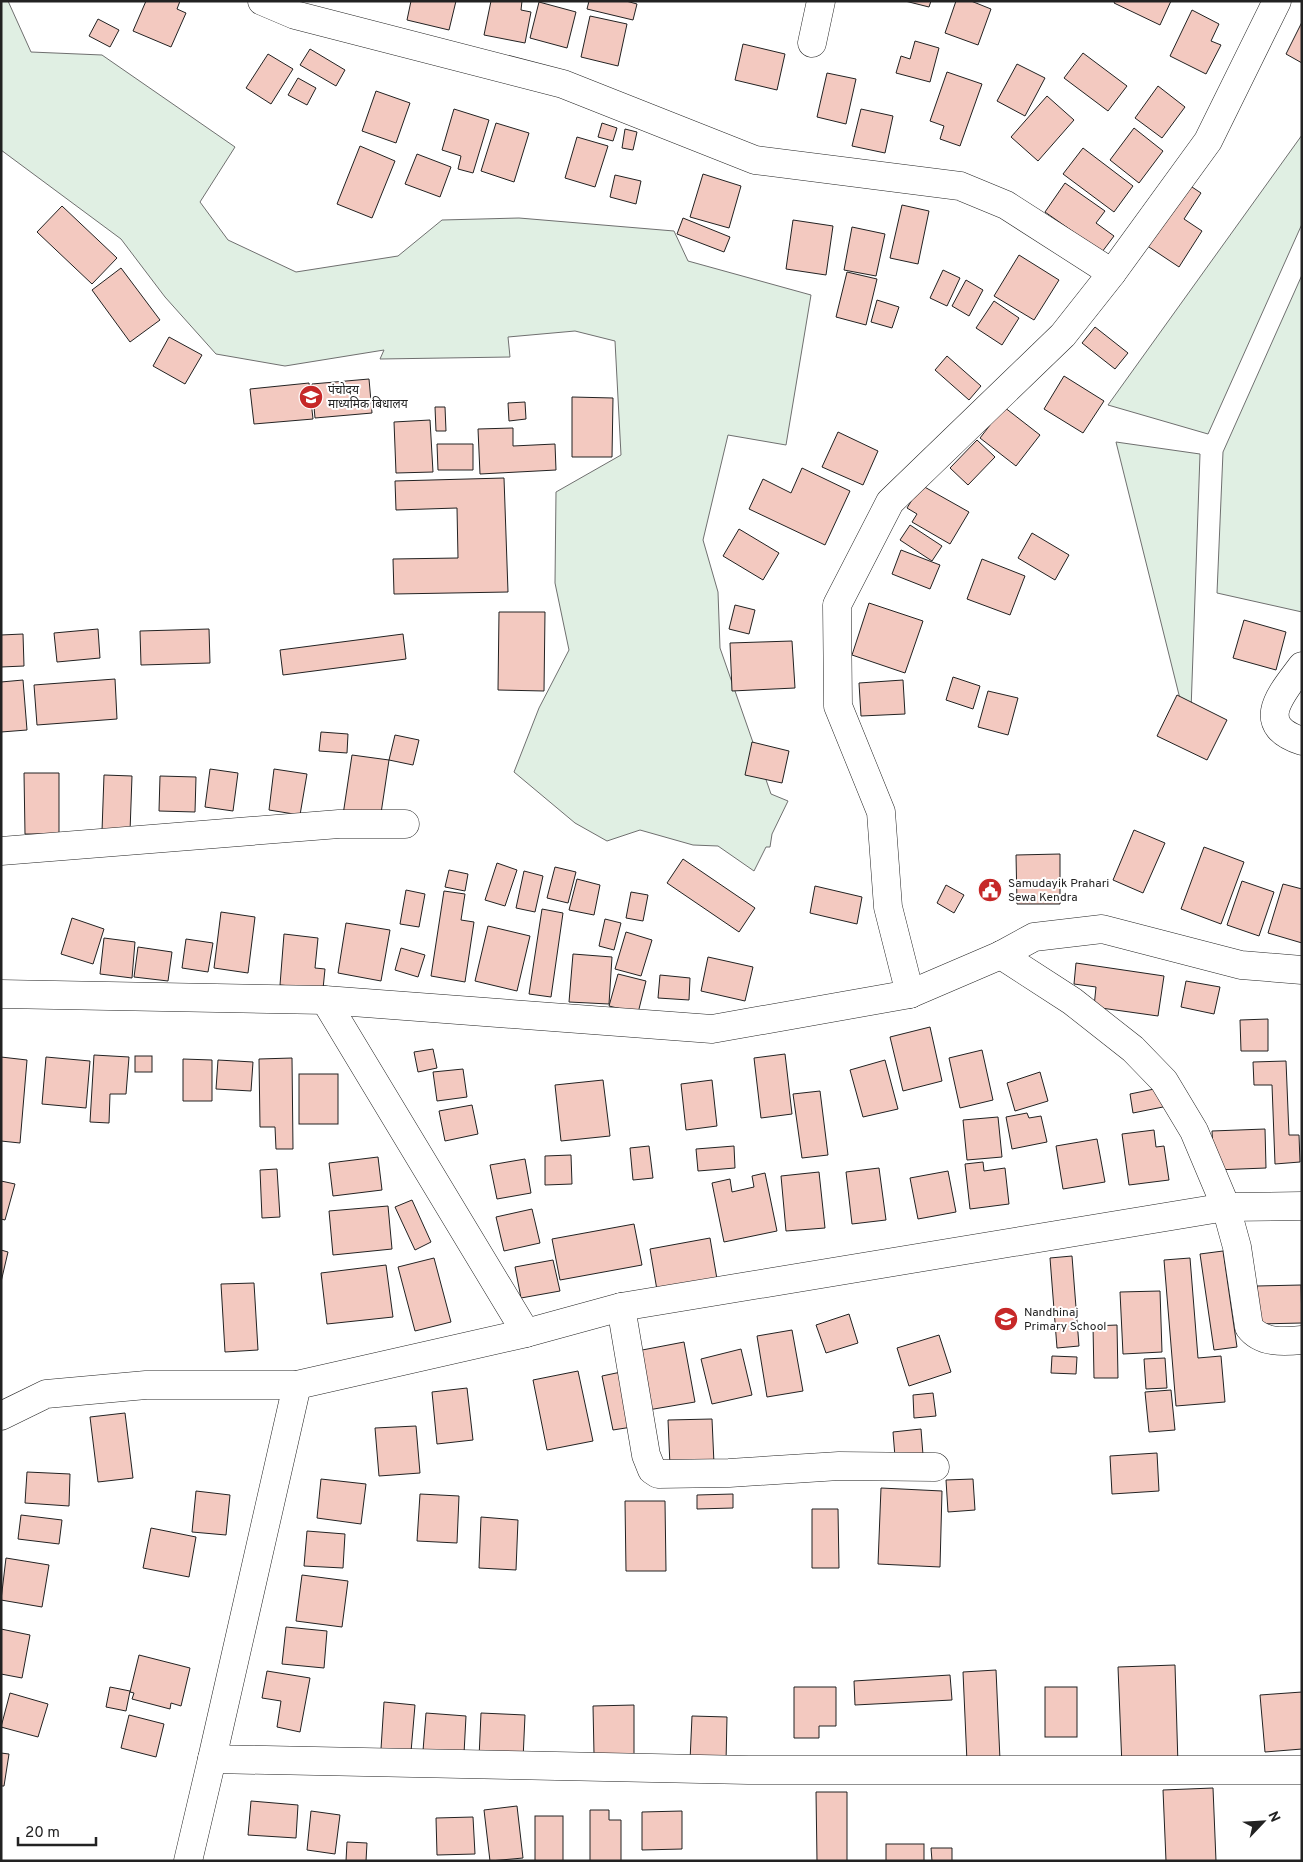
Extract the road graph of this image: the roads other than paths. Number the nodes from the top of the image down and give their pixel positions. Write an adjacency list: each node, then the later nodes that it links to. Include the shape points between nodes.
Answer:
1 (262, 1): 5 (street, via 295,15 563,84 755,160 960,186 1006,205)
2 (821, 1): 4 (street)
3 (1277, 1): 5 (street, via 1208,141)
4 (812, 42)
5 (1112, 273): 13 (street, via 1063,335 890,502 836,605 838,706 880,812 888,907)
6 (1302, 666): 7 (street, via 1273,712 1285,734)
7 (1302, 741)
8 (405, 824): 9 (street, via 339,824)
9 (1, 851)
10 (1002, 955): 11 (street, via 1034,938 1102,928 1241,965); 13 (street); 16 (street, via 1072,1001 1133,1049 1164,1081 1194,1131)
11 (1302, 970)
12 (1, 994): 14 (street)
13 (910, 994): 14 (street, via 712,1029)
14 (325, 1000): 18 (street)
15 (1302, 1206): 16 (street)
16 (1226, 1208): 17 (street); 19 (street, via 1237,1247 1249,1327 1256,1336 1267,1340)
17 (621, 1307): 18 (street); 22 (street, via 646,1455 652,1470 658,1474 839,1466)
18 (526, 1333): 20 (street)
19 (1302, 1340)
20 (297, 1385): 21 (street, via 146,1385 46,1394); 23 (street)
21 (1, 1416)
22 (934, 1467)
23 (212, 1759): 24 (street, via 748,1770); 25 (street)
24 (1301, 1770)
25 (188, 1861)

